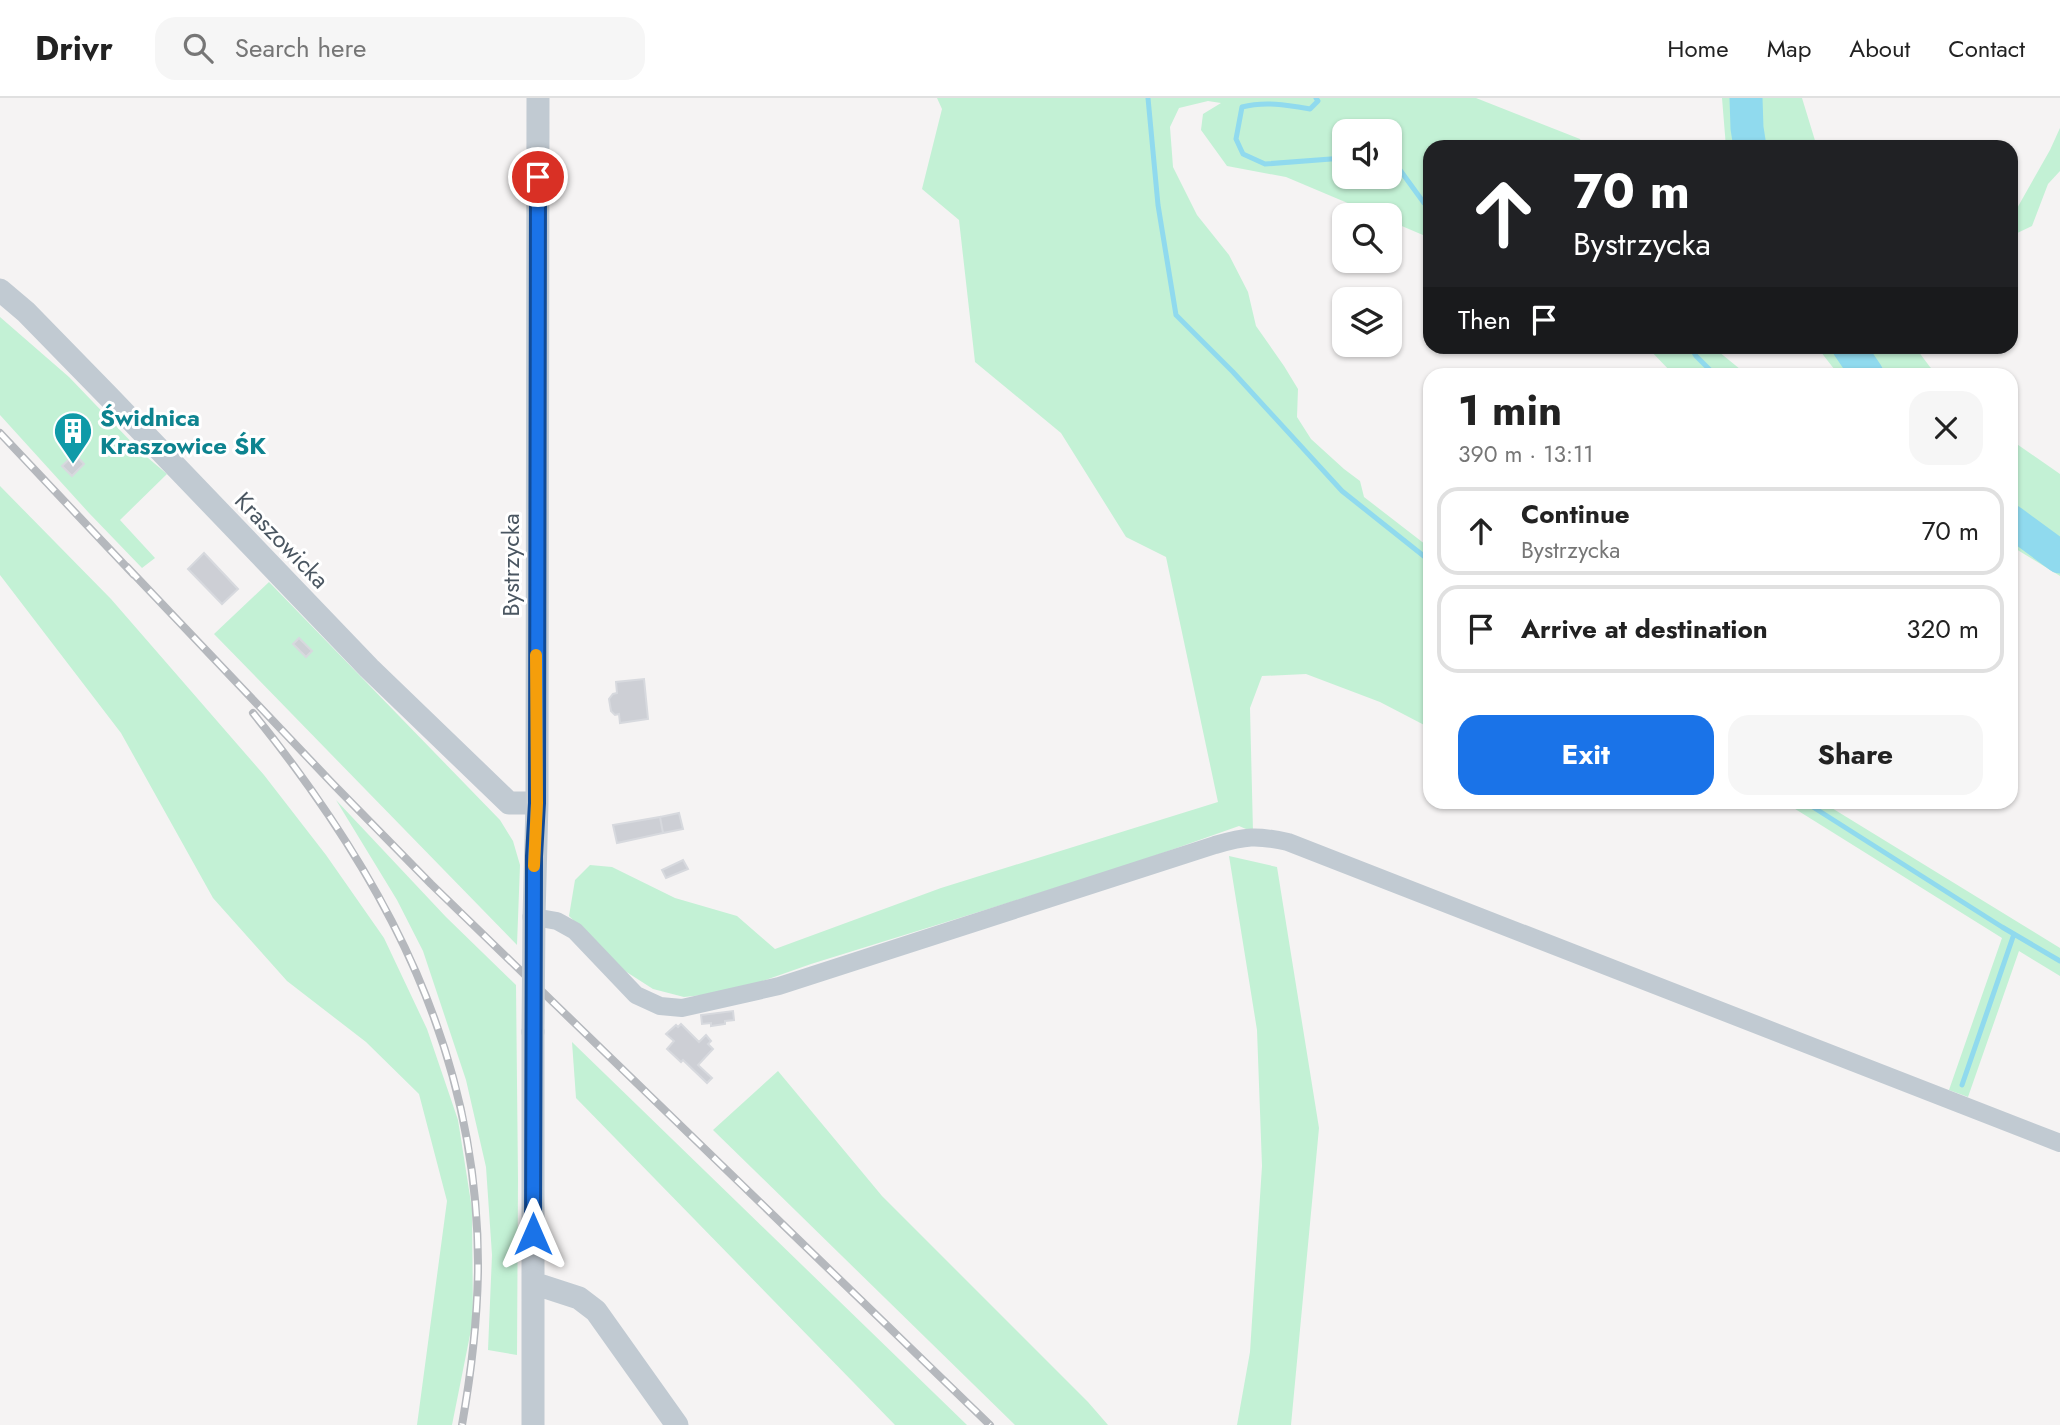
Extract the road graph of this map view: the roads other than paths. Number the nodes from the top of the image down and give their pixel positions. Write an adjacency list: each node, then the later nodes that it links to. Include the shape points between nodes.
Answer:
1 (538, 98): 3 (street, Bystrzycka)
2 (0, 290): 3 (street, Kraszowicka, via 369,668 499,794 509,803)
3 (537, 803): 4 (street, Bystrzycka)
4 (534, 917): 5 (street, via 557,921 575,931 636,995 660,1006 682,1008 779,986 1215,845 1260,836 1288,842); 6 (street, Bystrzycka, bridge)
5 (2060, 1143)
6 (533, 1283): 7 (street, Bystrzycka); 8 (street, via 579,1297 596,1311)
7 (533, 1425)
8 (677, 1425)

